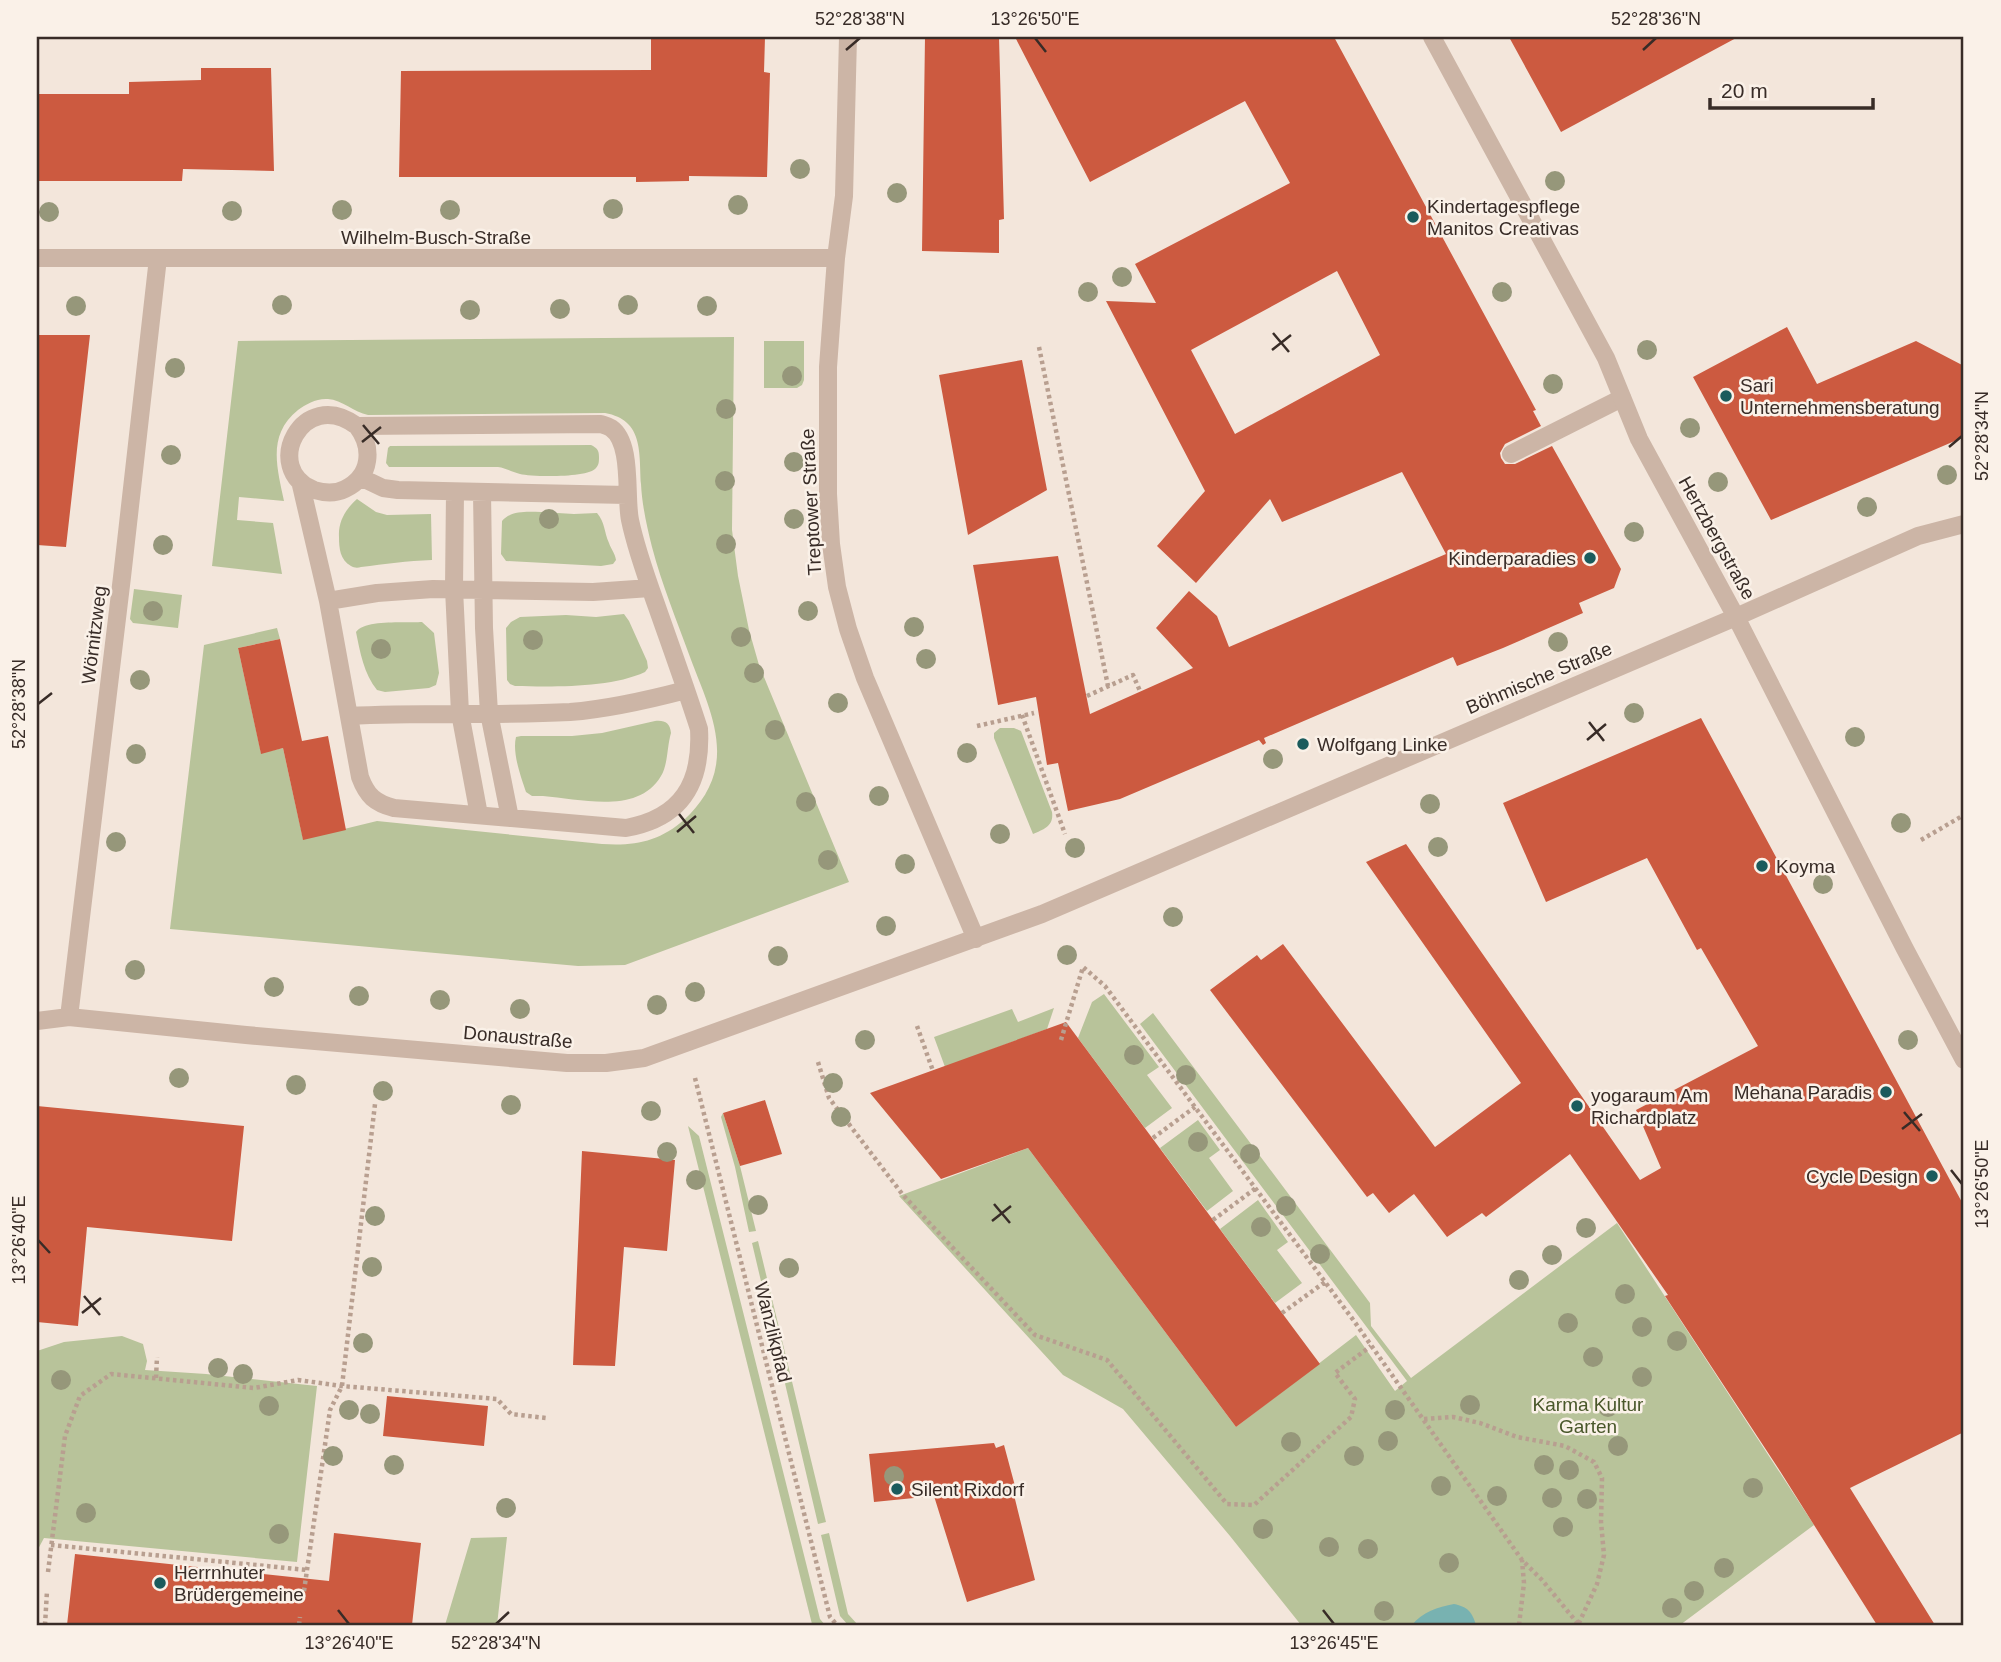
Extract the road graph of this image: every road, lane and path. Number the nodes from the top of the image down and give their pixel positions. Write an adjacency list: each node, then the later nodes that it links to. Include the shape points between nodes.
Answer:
1 (848, 37): 5 (street, Treptower Straße, via 845,187)
2 (1432, 37): 7 (street, Hertzbergstraße, via 1606,358)
3 (37, 258): 4 (street, Wilhelm-Busch-Straße)
4 (158, 258): 5 (street, Wilhelm-Busch-Straße); 37 (street, Wörnitzweg)
5 (836, 258): 36 (street, Treptower Straße, via 828,367 828,494 837,587 865,678)
6 (1039, 347): 21 (path)
7 (1622, 398): 9 (street); 20 (street, Hertzbergstraße, via 1639,439)
8 (356, 425): 10 (street, via 367,445); 11 (street, via 326,414 297,429 289,450 293,472); 14 (street, via 601,424 611,428 623,445)
9 (1511, 454)
10 (360, 477): 11 (street, via 331,493); 12 (street, via 383,488)
11 (300, 481): 19 (street)
12 (456, 492): 13 (street); 17 (street)
13 (482, 492): 14 (street); 18 (street)
14 (627, 495): 16 (street)
15 (1964, 524): 20 (street, Böhmische Straße, via 1918,536)
16 (650, 588): 18 (street); 22 (street)
17 (454, 589): 18 (street); 19 (street); 25 (street)
18 (484, 590): 26 (street)
19 (328, 601): 29 (street)
20 (1736, 617): 36 (street, Böhmische Straße); 42 (street, Hertzbergstraße)
21 (1108, 686): 23 (path, via 1133,676); 24 (path)
22 (686, 690): 26 (street, via 602,709); 33 (street, via 699,729 698,768 679,803 662,816 626,828)
23 (1139, 691)
24 (1087, 696)
25 (460, 713): 26 (street); 29 (street); 31 (street)
26 (489, 713): 33 (street)
27 (1034, 713): 28 (path)
28 (1022, 715): 30 (path); 34 (path)
29 (349, 716): 31 (street, via 360,777 371,798 394,808)
30 (977, 726)
31 (479, 815): 33 (street)
32 (1964, 815): 35 (path)
33 (510, 818)
34 (1065, 834)
35 (1921, 840)
36 (976, 939): 41 (street, Donaustraße)
37 (69, 1017): 38 (street, Donaustraße); 41 (street, Donaustraße, via 567,1063 644,1058)
38 (37, 1021)
39 (917, 1026): 44 (path)
40 (1061, 1041): 46 (path, via 1083,967 1105,986)
41 (688, 1042): 71 (path, Wanzlikpfad, via 830,1616)
42 (1964, 1060)
43 (818, 1062): 52 (path, via 829,1098 904,1195 1035,1335 1107,1360 1227,1503 1254,1505 1351,1417 1355,1399 1335,1373)
44 (933, 1071)
45 (375, 1104): 55 (path)
46 (1195, 1107): 47 (path); 48 (path)
47 (1153, 1138)
48 (1256, 1188): 49 (path); 50 (path)
49 (1213, 1220)
50 (1325, 1282): 51 (path); 52 (path)
51 (1282, 1313)
52 (1371, 1346): 57 (path)
53 (157, 1357): 54 (path)
54 (156, 1378): 55 (path, via 254,1388 298,1380); 58 (path, via 111,1374 80,1396 65,1436)
55 (342, 1386): 56 (path, via 497,1399 511,1414); 64 (path, via 330,1410)
56 (546, 1418)
57 (1424, 1419): 61 (path); 73 (path, via 1453,1417 1480,1423 1517,1437 1565,1446 1594,1462 1602,1478 1604,1555 1597,1584)
58 (51, 1545): 59 (path); 65 (path)
59 (117, 1551): 60 (path); 62 (path)
60 (116, 1559)
61 (1522, 1560): 72 (path); 73 (path)
62 (231, 1563): 63 (path); 64 (path)
63 (230, 1570)
64 (307, 1570): 67 (path)
65 (48, 1572)
66 (47, 1591): 69 (path)
67 (303, 1598)
68 (300, 1617): 70 (path)
69 (44, 1625)
70 (299, 1625)
71 (837, 1625)
72 (1519, 1625)
73 (1578, 1625)

